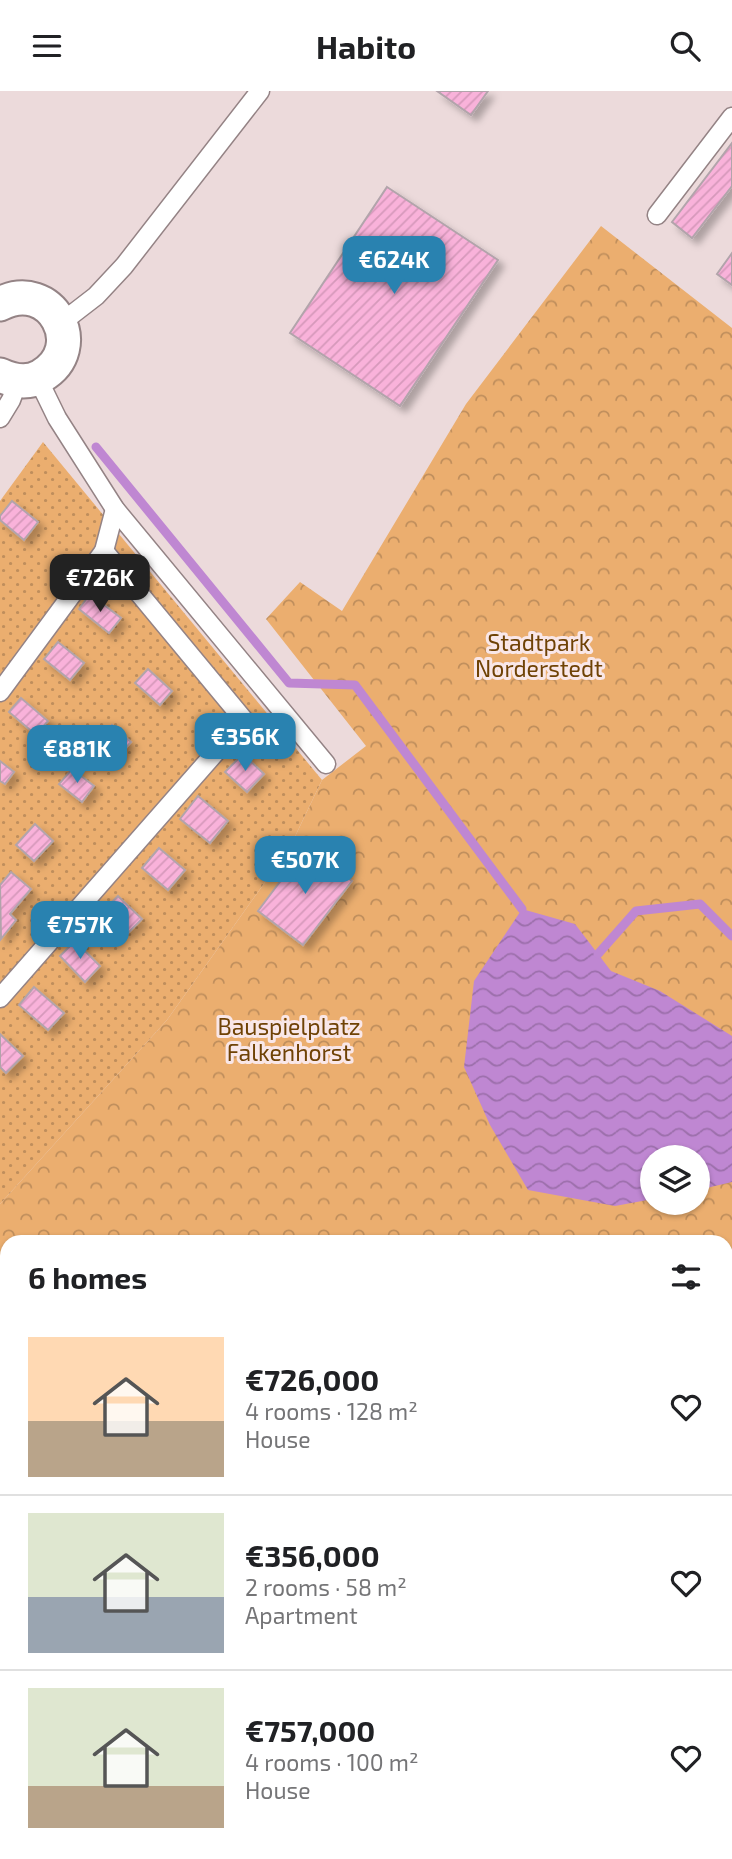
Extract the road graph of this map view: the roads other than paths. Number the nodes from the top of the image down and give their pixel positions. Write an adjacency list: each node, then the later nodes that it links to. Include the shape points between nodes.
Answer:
1 (260, 91): 5 (lane, via 124,266)
2 (732, 117): 3 (lane)
3 (657, 215)
4 (0, 304): 5 (street, via 12,298 37,300)
5 (61, 323): 6 (street, via 61,356 51,370)
6 (18, 378): 7 (lane); 8 (lane, via 57,418)
7 (0, 418)
8 (115, 509): 9 (lane); 11 (lane)
9 (104, 551): 10 (lane); 12 (lane, via 244,720)
10 (0, 692)
11 (326, 764)
12 (0, 998)

